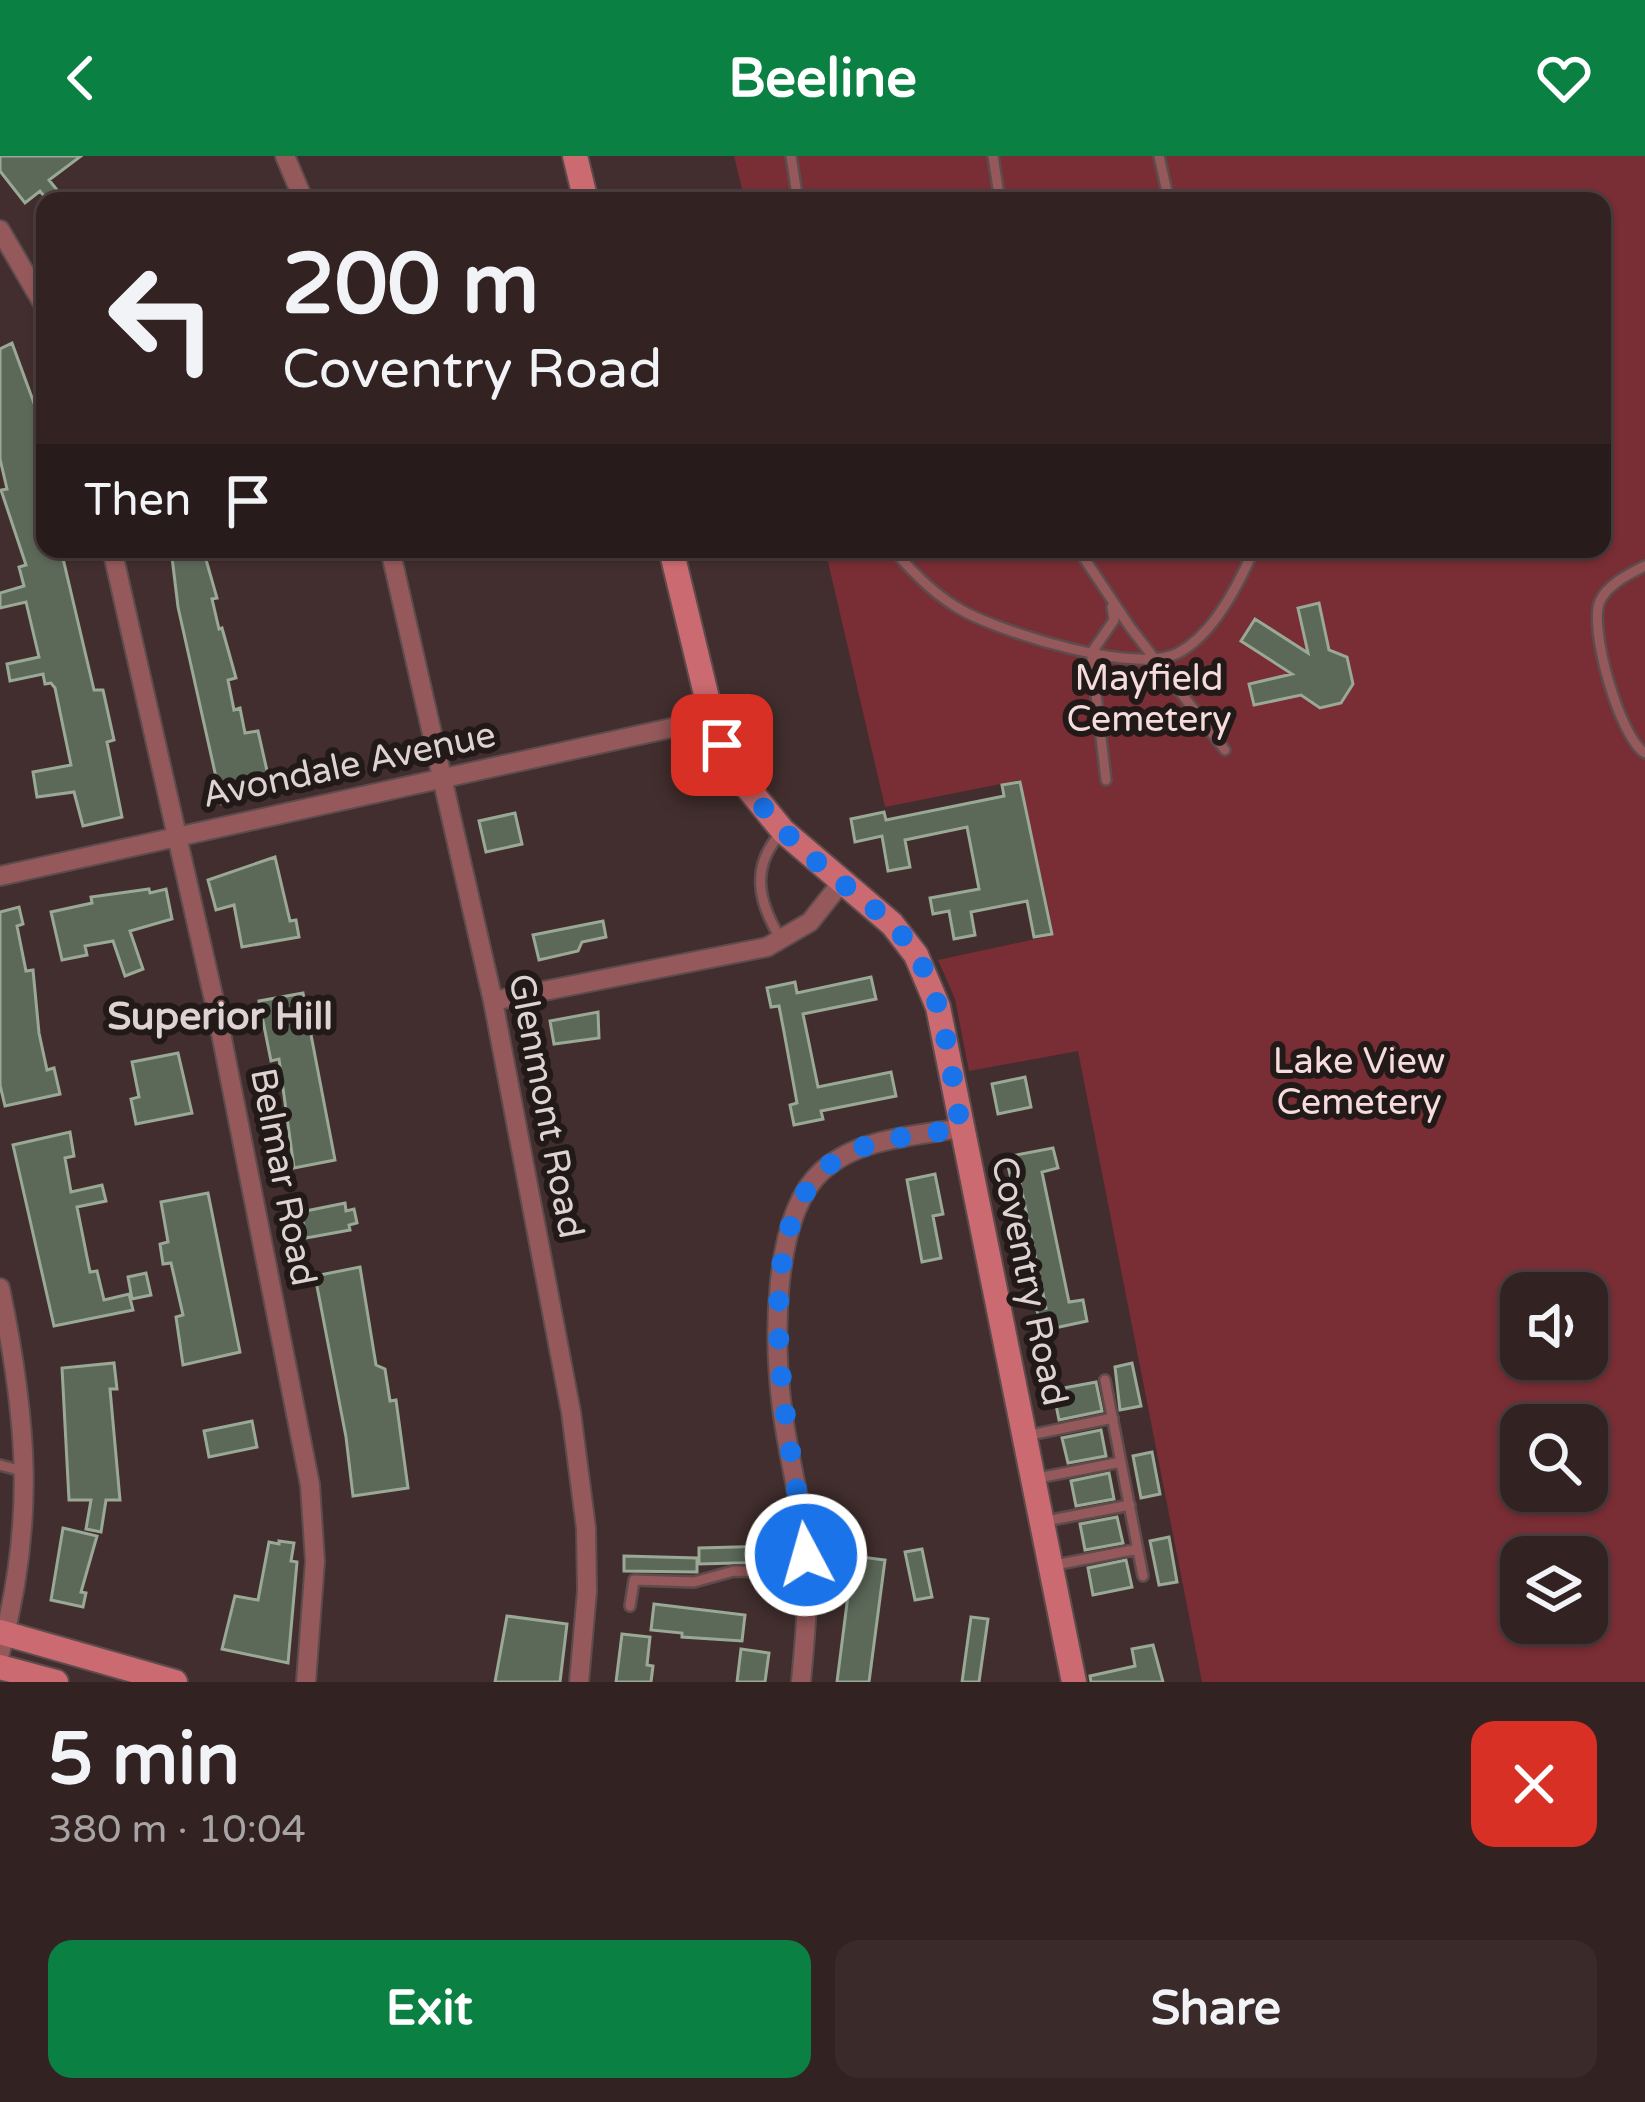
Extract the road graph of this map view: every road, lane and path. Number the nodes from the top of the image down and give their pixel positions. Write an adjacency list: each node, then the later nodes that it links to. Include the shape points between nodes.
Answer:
1 (285, 156): 6 (street)
2 (575, 156): 7 (street)
3 (791, 156): 8 (lane)
4 (992, 156): 9 (lane)
5 (1159, 156): 10 (lane)
6 (300, 192)
7 (584, 192)
8 (797, 192)
9 (998, 192)
10 (1167, 192)
11 (0, 230): 12 (street)
12 (36, 292)
13 (114, 558): 29 (street, Belmar Road)
14 (392, 558): 26 (street, Glenmont Road)
15 (673, 558): 23 (street, Coventry Road)
16 (901, 558): 21 (lane, via 961,610 1015,634)
17 (1084, 558): 20 (lane)
18 (1250, 558): 22 (lane, via 1197,638)
19 (1645, 566): 25 (lane, via 1602,596 1596,613 1620,714)
20 (1112, 602): 21 (lane, via 1114,620); 22 (lane)
21 (1092, 652): 22 (lane); 27 (lane)
22 (1157, 661): 24 (lane)
23 (712, 718): 26 (street, Avondale Avenue); 28 (street, Coventry Road, via 739,778)
24 (1225, 750)
25 (1645, 753)
26 (442, 780): 29 (street, Avondale Avenue); 33 (street, Glenmont Road)
27 (1106, 780)
28 (782, 831): 31 (street, Coventry Road); 32 (lane, via 760,866 761,901)
29 (176, 836): 30 (street, Avondale Avenue); 54 (street, Belmar Road, via 310,1486 315,1561)
30 (0, 876)
31 (841, 883): 32 (street, via 810,922); 34 (street, Coventry Road, via 892,924 922,966)
32 (782, 941): 33 (street)
33 (493, 1001): 55 (street, Glenmont Road, via 580,1470 587,1592)
34 (961, 1128): 38 (street, Coventry Road); 47 (street, via 842,1156 804,1190 792,1219 780,1362)
35 (0, 1288): 41 (street, via 20,1381)
36 (1105, 1380): 37 (lane)
37 (1113, 1418): 38 (lane); 39 (lane)
38 (1025, 1436): 42 (street, Coventry Road)
39 (1121, 1462): 42 (lane); 43 (lane)
40 (0, 1465): 41 (lane)
41 (26, 1472): 50 (street)
42 (1034, 1479): 44 (street, Coventry Road)
43 (1130, 1505): 44 (lane); 45 (lane)
44 (1043, 1522): 46 (street, Coventry Road)
45 (1138, 1549): 46 (lane); 48 (lane)
46 (1052, 1565): 57 (street, Coventry Road)
47 (807, 1573): 49 (lane, via 634,1580); 56 (street)
48 (1144, 1576)
49 (630, 1606)
50 (2, 1639): 53 (street)
51 (0, 1666): 52 (street)
52 (56, 1682)
53 (176, 1682)
54 (306, 1682)
55 (579, 1682)
56 (801, 1682)
57 (1074, 1682)

